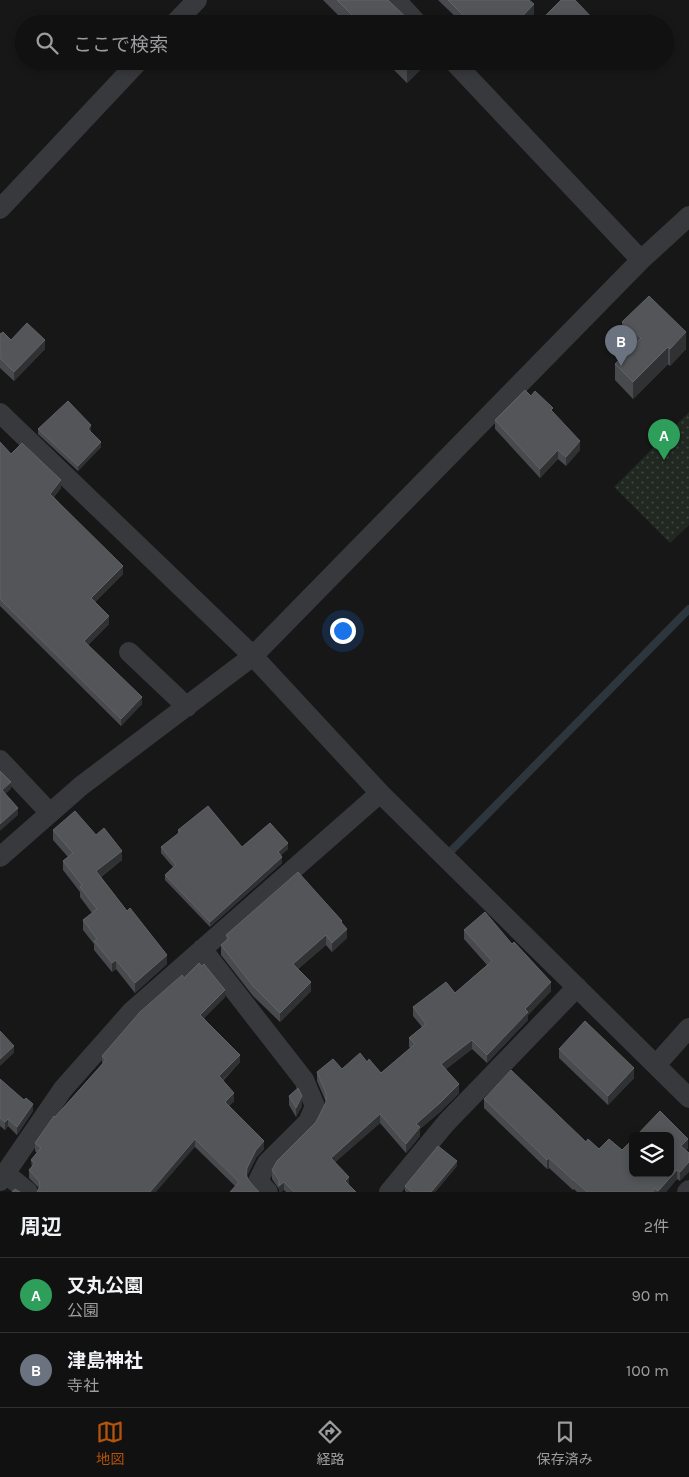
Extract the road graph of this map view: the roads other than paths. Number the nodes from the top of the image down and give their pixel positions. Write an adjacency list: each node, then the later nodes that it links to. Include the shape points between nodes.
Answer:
1 (197, 0): 3 (street)
2 (396, 0): 4 (street)
3 (183, 15)
4 (410, 15)
5 (131, 70): 7 (street)
6 (462, 70): 9 (street)
7 (0, 209)
8 (686, 225): 9 (street)
9 (641, 260): 12 (street)
10 (0, 413): 12 (street)
11 (129, 652): 13 (street)
12 (253, 656): 13 (street); 15 (street)
13 (187, 706): 16 (street, via 81,786)
14 (0, 760): 16 (street)
15 (380, 793): 18 (street); 19 (street)
16 (50, 814): 17 (street)
17 (0, 858)
18 (202, 949): 23 (street, via 132,1011 64,1090); 25 (street, via 304,1080 315,1106 308,1122 262,1172 258,1181)
19 (577, 987): 21 (street); 26 (street, via 446,1123)
20 (689, 1028): 21 (street)
21 (656, 1066): 22 (street)
22 (689, 1098)
23 (2, 1177): 24 (street)
24 (28, 1192)
25 (268, 1192)
26 (389, 1192)

